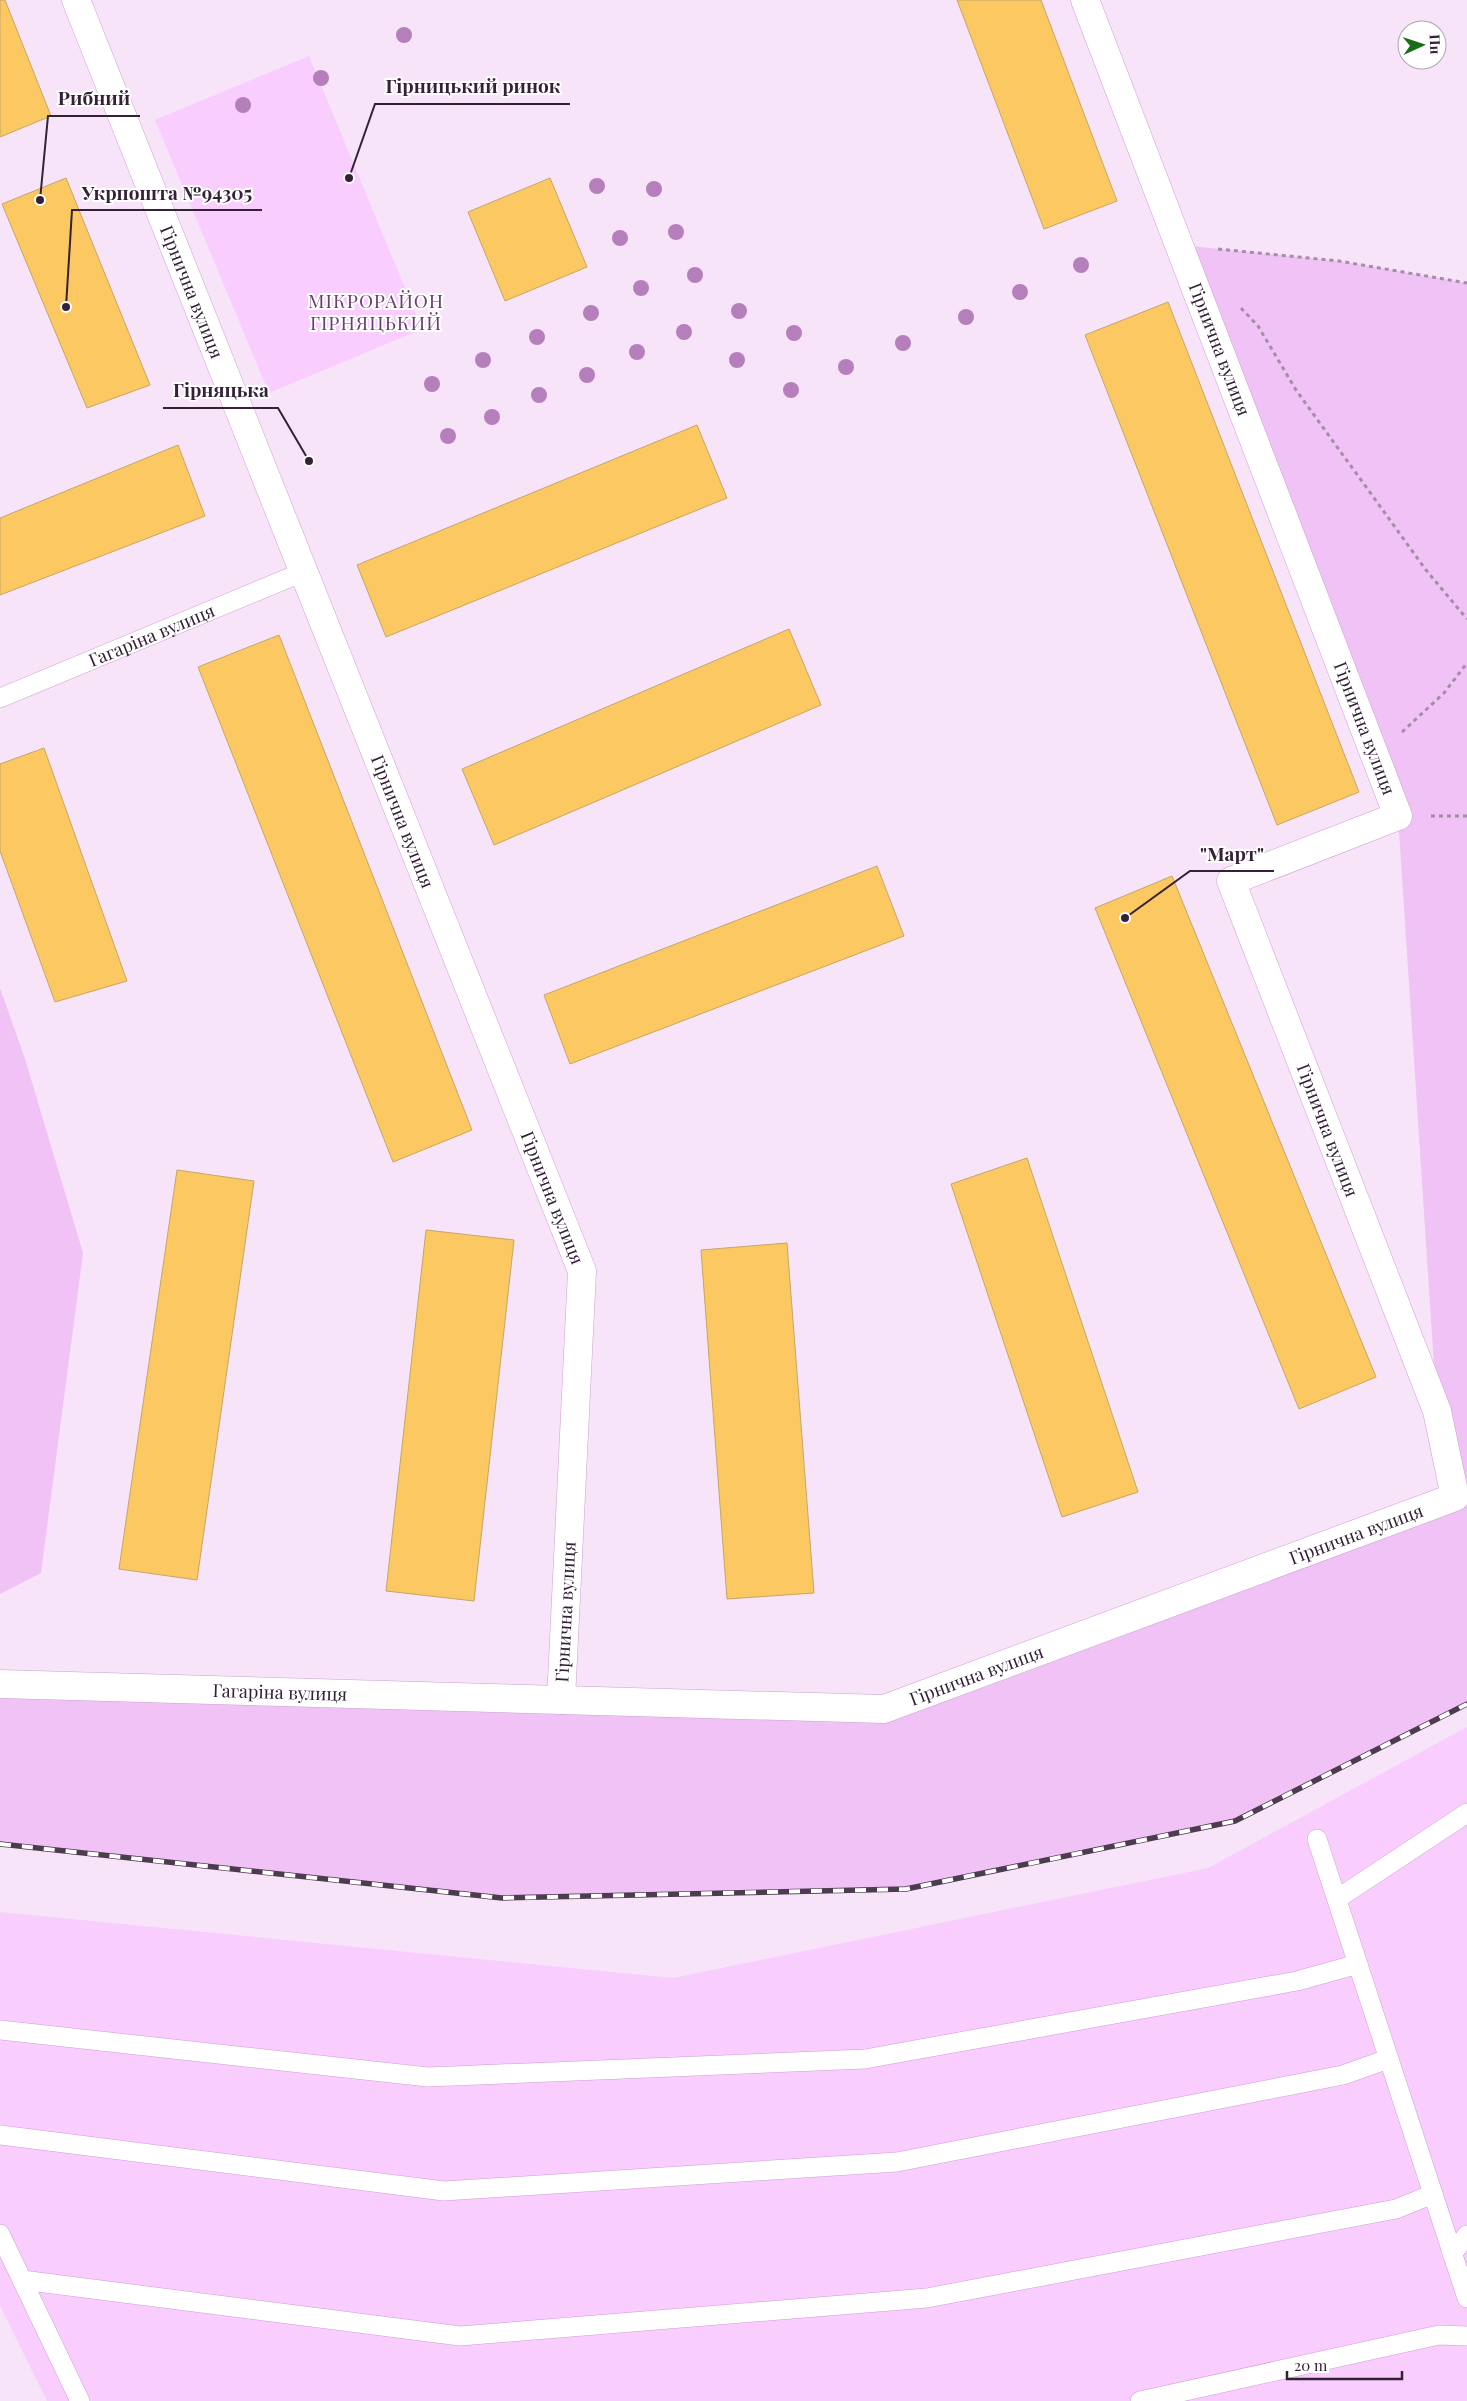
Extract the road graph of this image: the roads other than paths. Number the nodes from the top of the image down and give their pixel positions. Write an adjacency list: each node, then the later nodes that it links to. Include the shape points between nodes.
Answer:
1 (76, 0): 3 (street, Гірнична вулиця)
2 (1086, 0): 6 (street, Гірнична вулиця, via 1398,816 1232,881 1437,1411 1455,1497 884,1710)
3 (304, 572): 4 (lane, Гагаріна вулиця); 6 (street, Гірнична вулиця, via 582,1271)
4 (0, 698)
5 (0, 1684): 6 (street, Гагаріна вулиця)
6 (561, 1700)
7 (1467, 1813): 9 (lane)
8 (1317, 1839): 9 (lane)
9 (1337, 1899): 10 (lane)
10 (1358, 1964): 11 (lane, via 1298,1981 855,2059 428,2077); 12 (lane)
11 (0, 2030)
12 (1388, 2059): 13 (lane, via 1343,2075 897,2162 444,2191); 14 (lane)
13 (0, 2135)
14 (1433, 2194): 17 (lane); 18 (lane, via 1396,2209 927,2298 460,2336)
15 (0, 2234): 18 (lane)
16 (1467, 2235): 17 (lane)
17 (1452, 2254): 19 (lane)
18 (22, 2280): 21 (lane)
19 (1467, 2298)
20 (1467, 2336): 22 (lane, via 1439,2334)
21 (80, 2401)
22 (1140, 2401)

